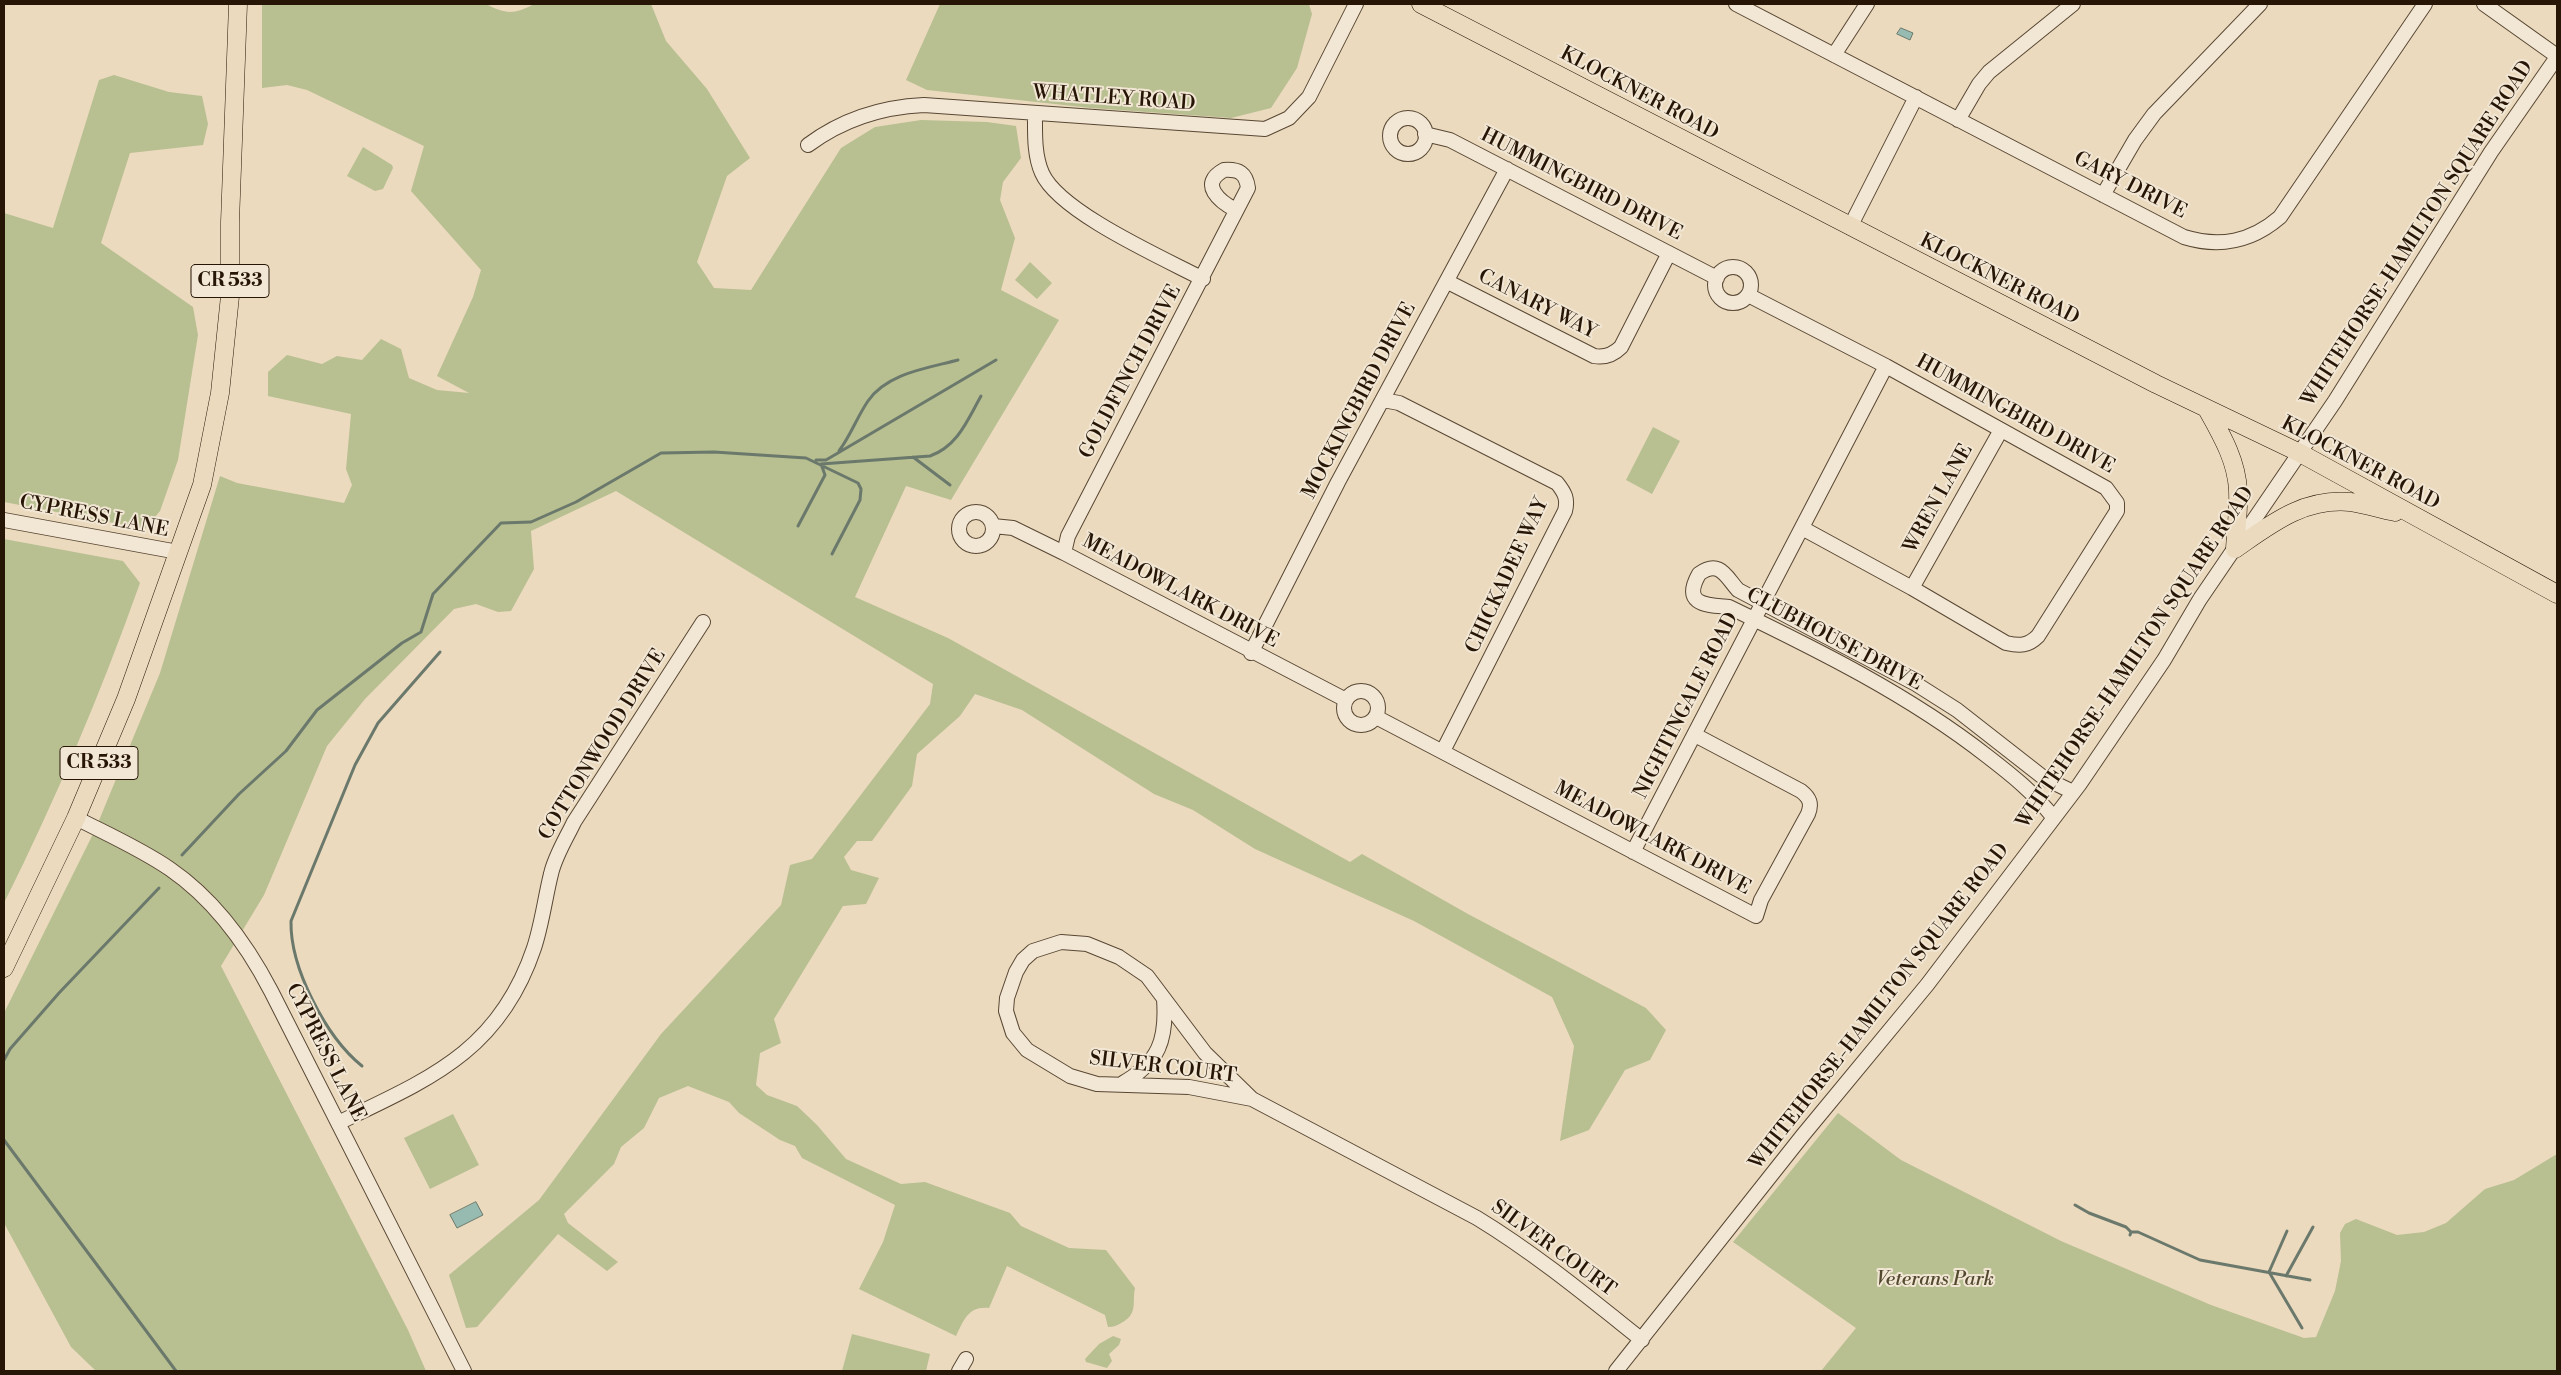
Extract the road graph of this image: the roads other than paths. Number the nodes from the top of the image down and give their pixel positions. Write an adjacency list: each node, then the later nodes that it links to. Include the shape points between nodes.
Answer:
1 (238, 4): 36 (main road, CR 533, via 226,345 202,486)
2 (1356, 4): 13 (street, WHATLEY ROAD, via 1309,97 1300,109 1265,129)
3 (1420, 4): 20 (main road, KLOCKNER ROAD)
4 (1736, 4): 10 (street, GARY DRIVE)
5 (1867, 4): 10 (street)
6 (2073, 4): 14 (street, via 1989,72)
7 (2260, 4): 18 (street, via 2154,114)
8 (2425, 4): 18 (street, GARY DRIVE, via 2290,205 2256,235 2227,243 2199,242)
9 (2484, 4): 11 (street)
10 (1834, 55): 12 (street, GARY DRIVE)
11 (2557, 57): 30 (street, WHITEHORSE-HAMILTON SQUARE ROAD, via 2491,152)
12 (1916, 97): 14 (street, GARY DRIVE); 20 (street)
13 (1035, 113): 16 (street, WHATLEY ROAD, via 903,106 869,113 836,126); 23 (street, via 1037,160 1057,196 1088,217)
14 (1958, 120): 18 (street, GARY DRIVE)
15 (1425, 134): 17 (street, HUMMINGBIRD DRIVE, via 1450,140)
16 (808, 145)
17 (1507, 169): 21 (street, HUMMINGBIRD DRIVE); 24 (street, MOCKINGBIRD DRIVE)
18 (2103, 195)
19 (1236, 210): 23 (street, GOLDFINCH DRIVE)
20 (1850, 227): 28 (main road, KLOCKNER ROAD)
21 (1669, 253): 22 (street, HUMMINGBIRD DRIVE); 24 (street, CANARY WAY, via 1621,347 1609,356 1594,356)
22 (1717, 278): 25 (street, via 1716,290 1728,302 1739,302); 25 (street, via 1730,268 1742,270 1750,278)
23 (1203, 279): 37 (street, GOLDFINCH DRIVE, via 1068,536)
24 (1448, 282): 27 (street, MOCKINGBIRD DRIVE)
25 (1748, 295): 26 (street, HUMMINGBIRD DRIVE)
26 (1886, 366): 29 (street, HUMMINGBIRD DRIVE); 34 (street, NIGHTINGALE ROAD)
27 (1383, 400): 43 (street, MOCKINGBIRD DRIVE); 50 (street, CHICKADEE WAY, via 1400,403 1557,484 1567,502 1515,613)
28 (2207, 409): 30 (main road, KLOCKNER ROAD); 35 (main road, via 2236,470 2239,492)
29 (2000, 430): 38 (street, WREN LANE); 38 (street, HUMMINGBIRD DRIVE, via 2106,488 2117,503 2117,511 2030,644 2006,643)
30 (2300, 453): 31 (main road, KLOCKNER ROAD); 35 (street, WHITEHORSE-HAMILTON SQUARE ROAD)
31 (2413, 516): 35 (main road, via 2349,502 2326,504 2292,511); 39 (main road, KLOCKNER ROAD)
32 (4, 520): 36 (street, CYPRESS LANE)
33 (993, 526): 37 (street, MEADOWLARK DRIVE, via 1013,528)
34 (1802, 528): 38 (street, HUMMINGBIRD DRIVE); 40 (street, NIGHTINGALE ROAD)
35 (2235, 549): 52 (street, WHITEHORSE-HAMILTON SQUARE ROAD)
36 (178, 552): 53 (main road, CR 533, via 126,698)
37 (1064, 553): 43 (street, MEADOWLARK DRIVE)
38 (1912, 588)
39 (2557, 594)
40 (1762, 603): 41 (street, NIGHTINGALE ROAD); 41 (street, CLUBHOUSE DRIVE, via 1738,590 1723,571 1705,570 1696,580 1696,598 1702,605 1729,607); 46 (street, CLUBHOUSE DRIVE, via 1916,684)
41 (1754, 619): 47 (street, NIGHTINGALE ROAD); 48 (street, CLUBHOUSE DRIVE, via 1890,690)
42 (703, 622): 60 (street, COTTONWOOD DRIVE, via 570,830 551,872 529,962 498,1020 464,1055 443,1070)
43 (1251, 652): 44 (street, MEADOWLARK DRIVE)
44 (1346, 700): 45 (street, via 1359,692 1369,693 1376,701); 45 (street, via 1344,711 1353,723 1368,724)
45 (1376, 716): 50 (street, MEADOWLARK DRIVE)
46 (1972, 721): 48 (street); 49 (street, CLUBHOUSE DRIVE)
47 (1695, 735): 55 (street, NIGHTINGALE ROAD); 55 (street, MEADOWLARK DRIVE, via 1801,791 1809,800 1808,814 1761,900 1756,916)
48 (1960, 736): 51 (street, CLUBHOUSE DRIVE)
49 (2008, 748): 51 (street); 52 (street, CLUBHOUSE DRIVE, via 2044,778)
50 (1443, 751): 55 (street, MEADOWLARK DRIVE)
51 (1996, 764): 54 (street, CLUBHOUSE DRIVE, via 2033,792)
52 (2073, 792): 54 (street, WHITEHORSE-HAMILTON SQUARE ROAD)
53 (76, 818): 56 (main road, CR 533); 60 (street, CYPRESS LANE, via 170,869 229,924 256,963)
54 (2054, 818): 61 (street, WHITEHORSE-HAMILTON SQUARE ROAD, via 1927,985 1808,1128)
55 (1633, 852)
56 (4, 968)
57 (1164, 999): 58 (street, via 1165,1033 1161,1045 1146,1068); 58 (street, SILVER COURT, via 1155,984 1134,966 1103,949 1074,942 1045,945 1033,950 1016,972 1006,1011 1013,1033 1027,1050 1070,1076 1087,1082); 59 (street, SILVER COURT, via 1205,1053)
58 (1123, 1083): 59 (street, SILVER COURT, via 1189,1087)
59 (1252, 1099): 61 (street, SILVER COURT, via 1511,1238)
60 (338, 1124): 63 (street, CYPRESS LANE)
61 (1642, 1340): 65 (street, WHITEHORSE-HAMILTON SQUARE ROAD)
62 (966, 1359): 64 (street)
63 (464, 1371)
64 (959, 1371)
65 (1616, 1371)

